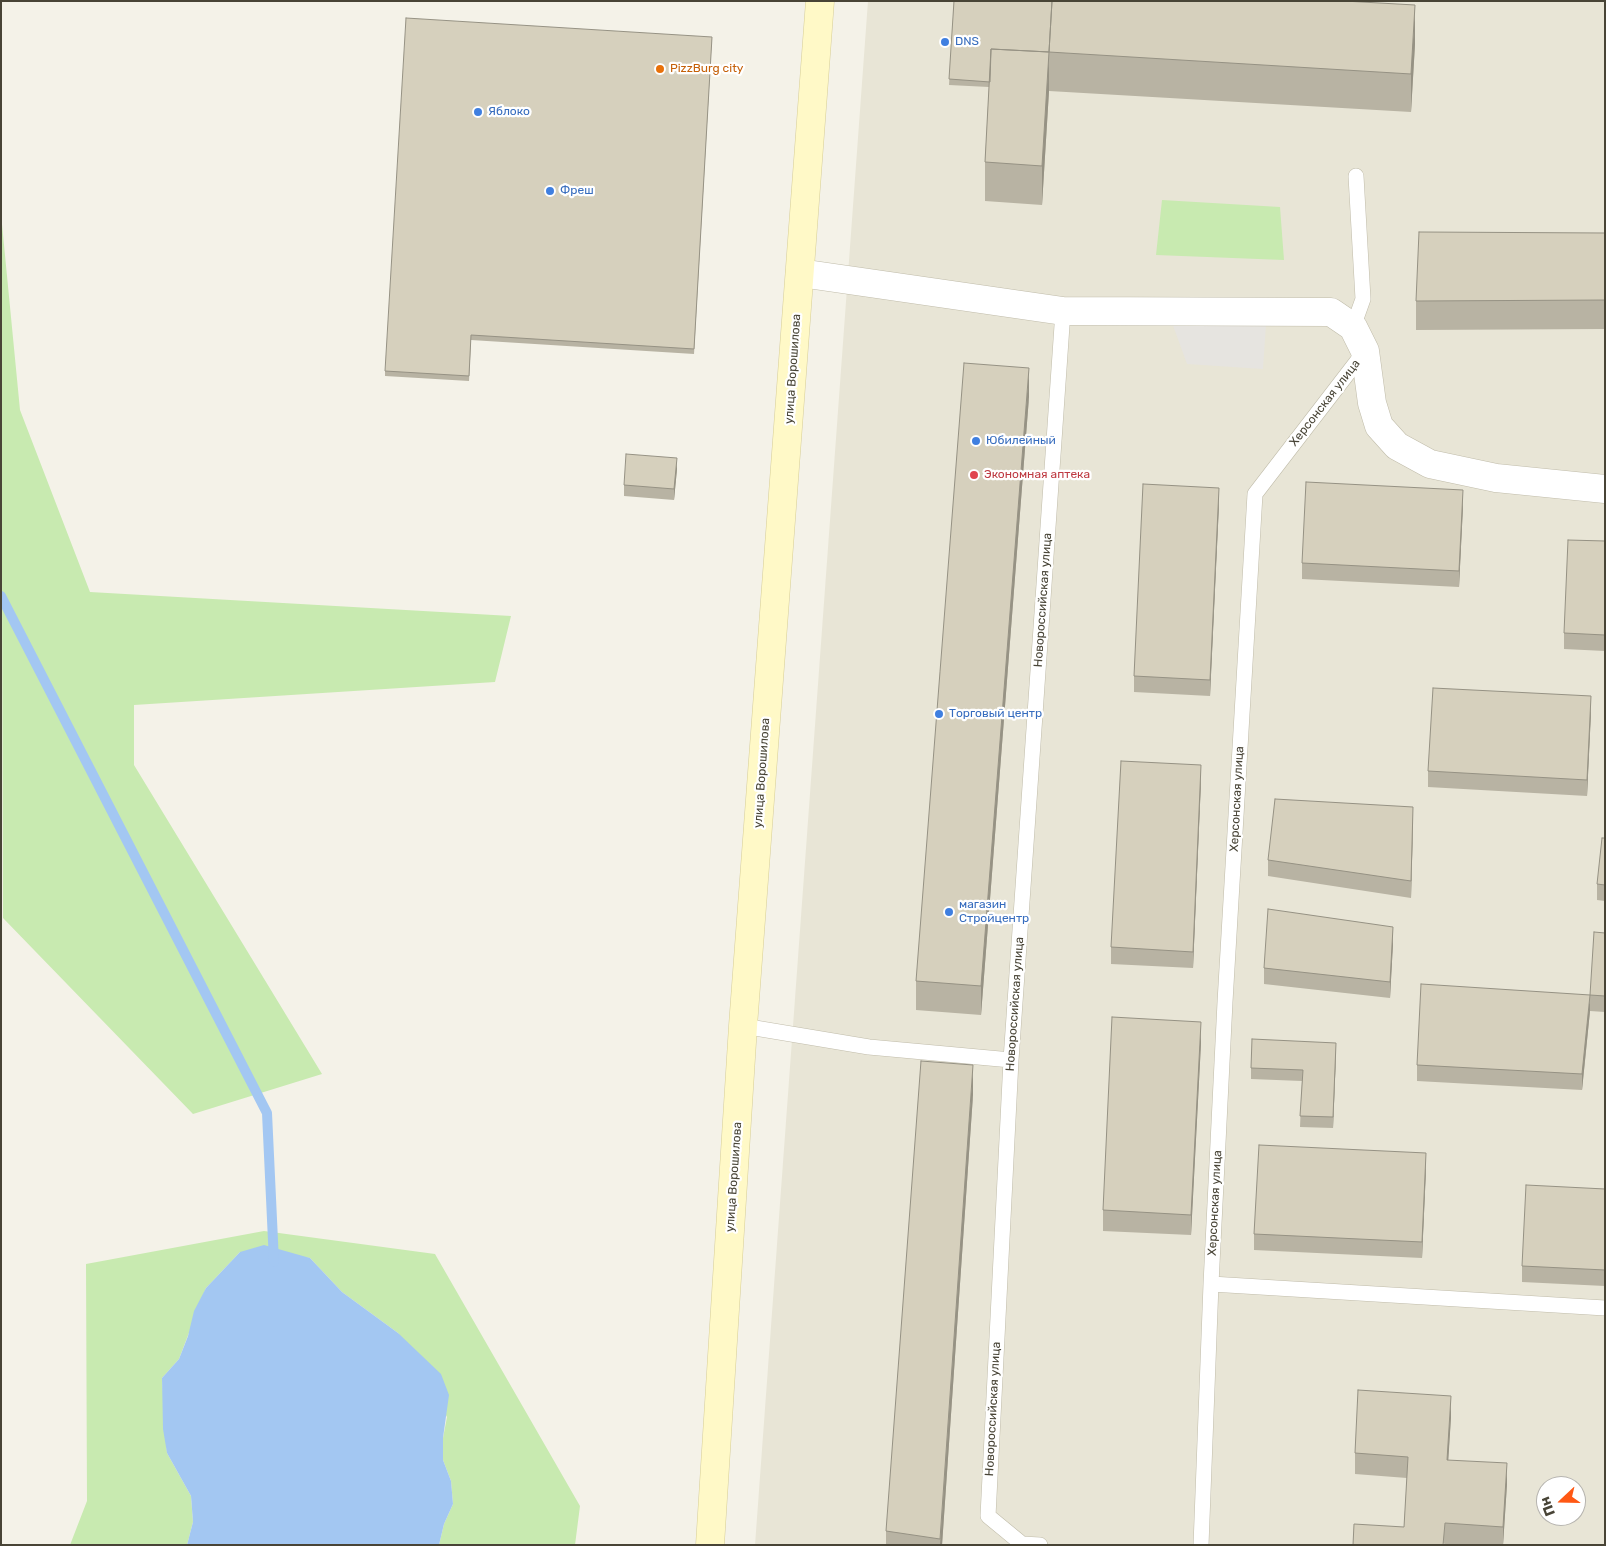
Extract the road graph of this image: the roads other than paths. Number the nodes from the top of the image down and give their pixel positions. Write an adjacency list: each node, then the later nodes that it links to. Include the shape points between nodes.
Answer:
1 (820, 1): 3 (main road, улица Ворошилова)
2 (1356, 176): 5 (lane, via 1363,299)
3 (800, 273): 4 (street); 8 (main road, улица Ворошилова)
4 (1063, 311): 5 (street, via 1331,312); 9 (lane, Новороссийская улица)
5 (1353, 327): 6 (street)
6 (1365, 351): 7 (street, via 1372,403 1379,426 1397,446 1430,464 1496,478); 10 (lane, Херсонская улица, via 1255,494)
7 (1605, 489)
8 (743, 1026): 9 (lane, via 870,1047); 12 (main road, улица Ворошилова)
9 (1011, 1060): 13 (lane, Новороссийская улица, via 988,1516 1022,1544)
10 (1211, 1284): 11 (lane); 14 (lane, Херсонская улица)
11 (1605, 1308)
12 (710, 1545)
13 (1040, 1545)
14 (1201, 1545)

